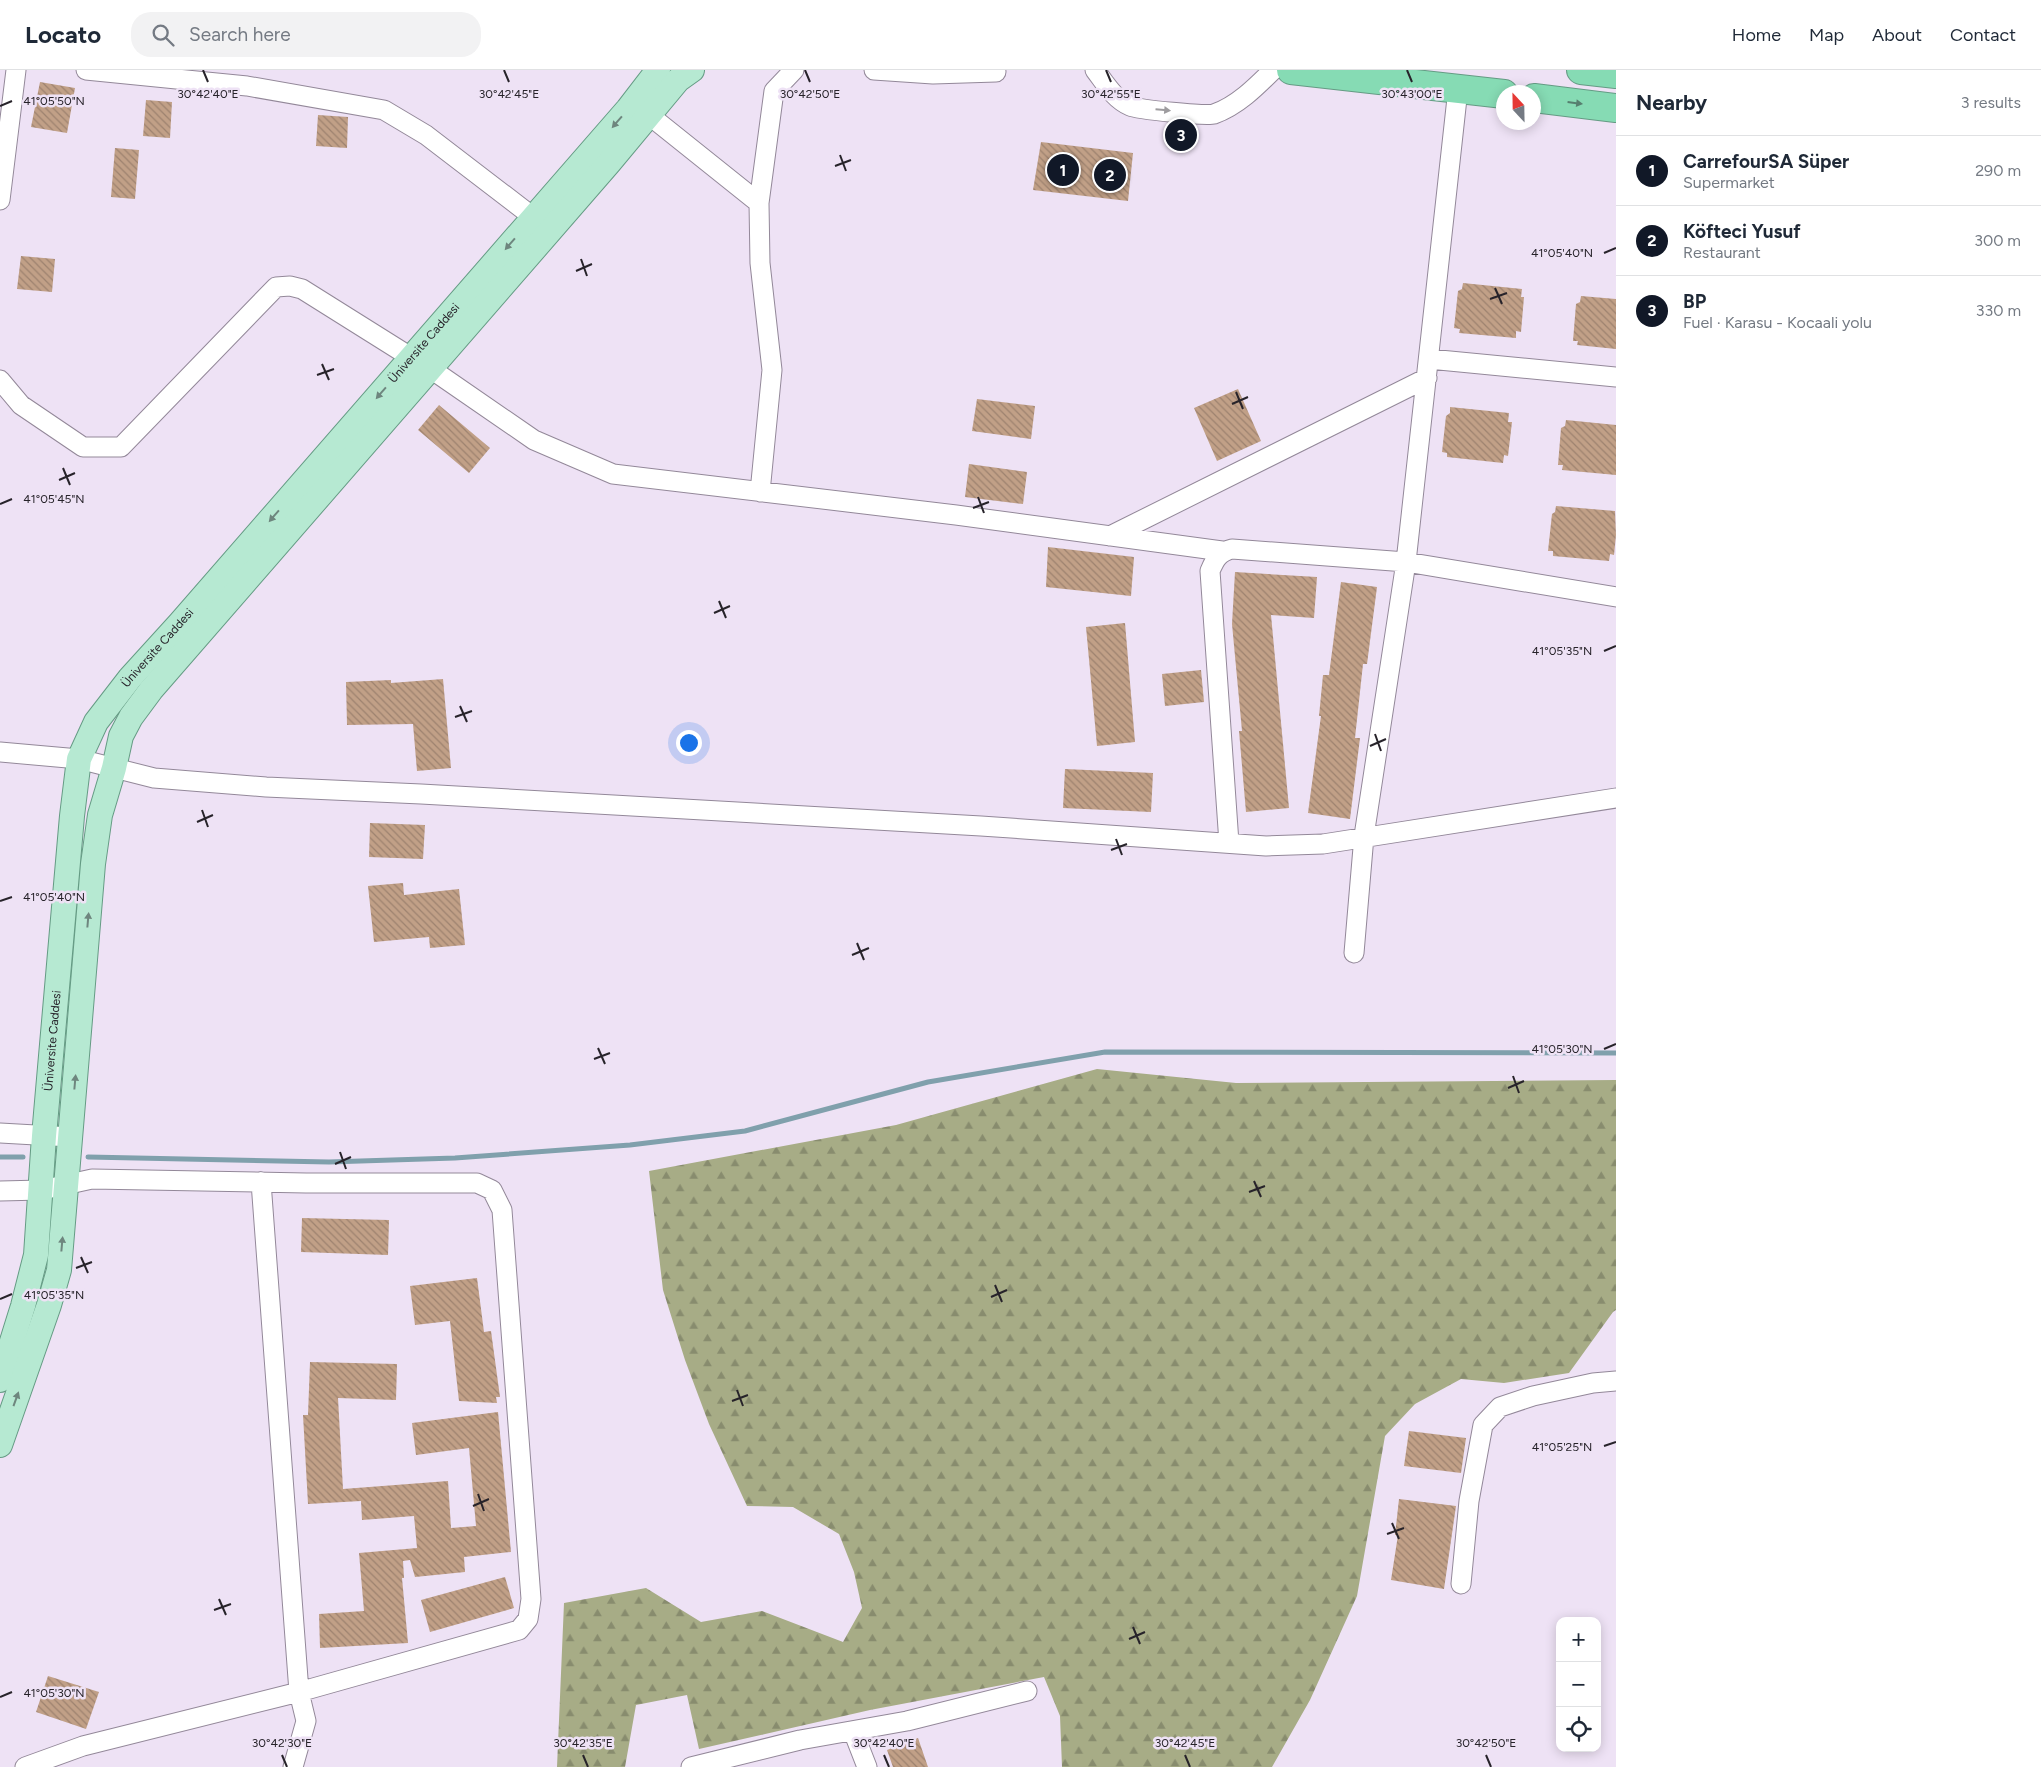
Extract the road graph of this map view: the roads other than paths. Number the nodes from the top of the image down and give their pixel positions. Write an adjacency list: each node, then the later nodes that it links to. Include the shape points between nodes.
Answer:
1 (16, 70): 19 (street)
2 (86, 70): 21 (street, via 247,86 384,110 426,135)
3 (650, 70): 17 (main road)
4 (658, 70): 17 (main road, Üniversite Caddesi)
5 (692, 70): 17 (main road)
6 (794, 70): 20 (street, via 774,91)
7 (874, 70): 12 (street, via 933,74)
8 (1095, 70): 9 (street, one-way to 9, via 1113,95 1130,106 1212,115 1233,104)
9 (1273, 70)
10 (1292, 70): 14 (highway)
11 (1581, 70): 13 (highway)
12 (996, 72)
13 (1616, 74)
14 (1458, 89): 15 (highway); 23 (street)
15 (1496, 93)
16 (1541, 99): 18 (highway, one-way to 18)
17 (645, 104): 20 (street); 21 (main road, Üniversite Caddesi, one-way to 21); 22 (main road)
18 (1616, 108)
19 (0, 200)
20 (759, 203): 26 (street, via 760,263 772,370)
21 (533, 217): 22 (main road, Üniversite Caddesi, one-way to 22)
22 (422, 363): 25 (street, via 302,289 290,286 276,287 121,447 83,447 21,405); 26 (street, via 534,440 613,474); 32 (main road, Üniversite Caddesi, one-way to 32, via 130,678 96,722); 33 (main road, via 151,690 121,736)
23 (1428, 368): 24 (street); 27 (street); 29 (street)
24 (1616, 377)
25 (0, 380)
26 (760, 492): 27 (street)
27 (1110, 536): 28 (street)
28 (1222, 551): 29 (street, via 1232,549); 36 (street, via 1210,570)
29 (1406, 562): 30 (street); 35 (street)
30 (1616, 597)
31 (0, 752): 32 (street)
32 (78, 759): 33 (street); 39 (main road, Üniversite Caddesi)
33 (114, 768): 36 (street, via 154,778 266,787 981,826); 40 (main road, one-way to 33, via 93,864 100,815)
34 (1616, 798): 35 (street)
35 (1364, 836): 36 (street, via 1323,844 1266,846); 37 (street)
36 (1229, 843)
37 (1354, 953)
38 (0, 1133): 39 (street)
39 (44, 1136): 40 (street); 43 (main road, Üniversite Caddesi)
40 (71, 1137): 42 (main road)
41 (260, 1182): 42 (street, via 92,1179); 50 (street); 50 (street, via 477,1183 492,1190 502,1210 530,1589 528,1619 519,1630)
42 (67, 1186): 43 (street); 47 (main road, one-way to 42, via 59,1270)
43 (42, 1190): 44 (street); 45 (main road, Üniversite Caddesi, via 36,1255)
44 (0, 1191)
45 (0, 1380)
46 (1616, 1381): 48 (street, via 1533,1396 1500,1407 1483,1425 1469,1501)
47 (0, 1446)
48 (1461, 1584)
49 (1027, 1691): 51 (street)
50 (299, 1692): 52 (street, via 83,1746); 53 (street, via 306,1721)
51 (853, 1731): 54 (street, via 800,1740); 55 (street)
52 (26, 1767)
53 (293, 1767)
54 (691, 1767)
55 (867, 1767)

